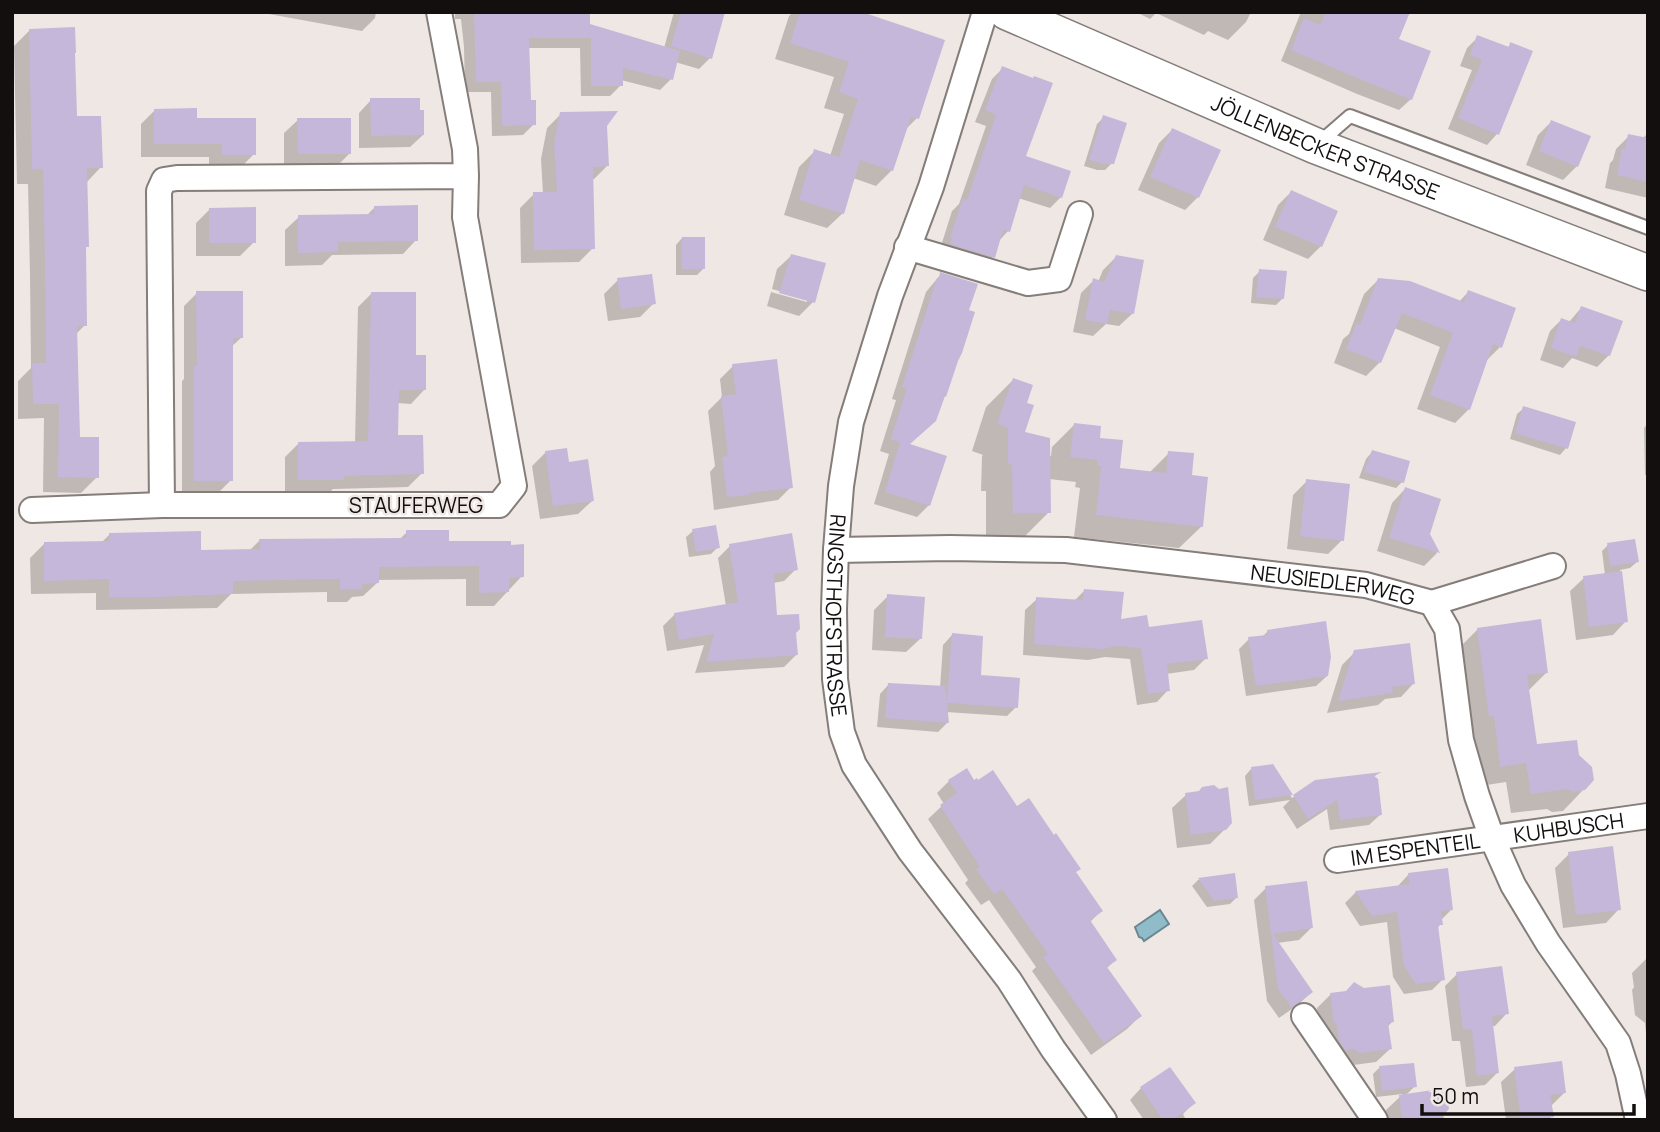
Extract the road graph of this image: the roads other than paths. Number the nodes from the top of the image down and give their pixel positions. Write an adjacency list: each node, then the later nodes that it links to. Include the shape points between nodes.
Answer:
1 (439, 12): 5 (street, STAUFERWEG)
2 (985, 12): 8 (street, RINGSTHOFSTRASSE, via 931,187)
3 (1007, 12): 4 (main road, JÖLLENBECKER STRASSE)
4 (1316, 146): 7 (lane, via 1350,116); 9 (main road, JÖLLENBECKER STRASSE)
5 (466, 176): 10 (street, via 163,180 159,191); 10 (street, STAUFERWEG, via 465,217 514,486 499,505)
6 (1080, 214): 8 (street, via 1059,279 1028,283)
7 (1648, 228)
8 (907, 247): 12 (street, RINGSTHOFSTRASSE, via 851,422)
9 (1648, 274)
10 (162, 505): 11 (street, STAUFERWEG)
11 (32, 510)
12 (836, 550): 14 (street, NEUSIEDLERWEG, via 1066,550 1366,585); 19 (street, RINGSTHOFSTRASSE, via 835,679 842,732 854,765)
13 (1553, 566): 14 (street)
14 (1432, 603): 16 (street, NEUSIEDLERWEG, via 1447,629 1461,740)
15 (1648, 816): 16 (street, KUHBUSCH)
16 (1492, 838): 17 (street, IM ESPENTEIL); 21 (street, NEUSIEDLERWEG, via 1513,885 1548,943 1618,1044)
17 (1337, 860)
18 (1304, 1016): 20 (street)
19 (1104, 1120)
20 (1375, 1120)
21 (1638, 1120)

